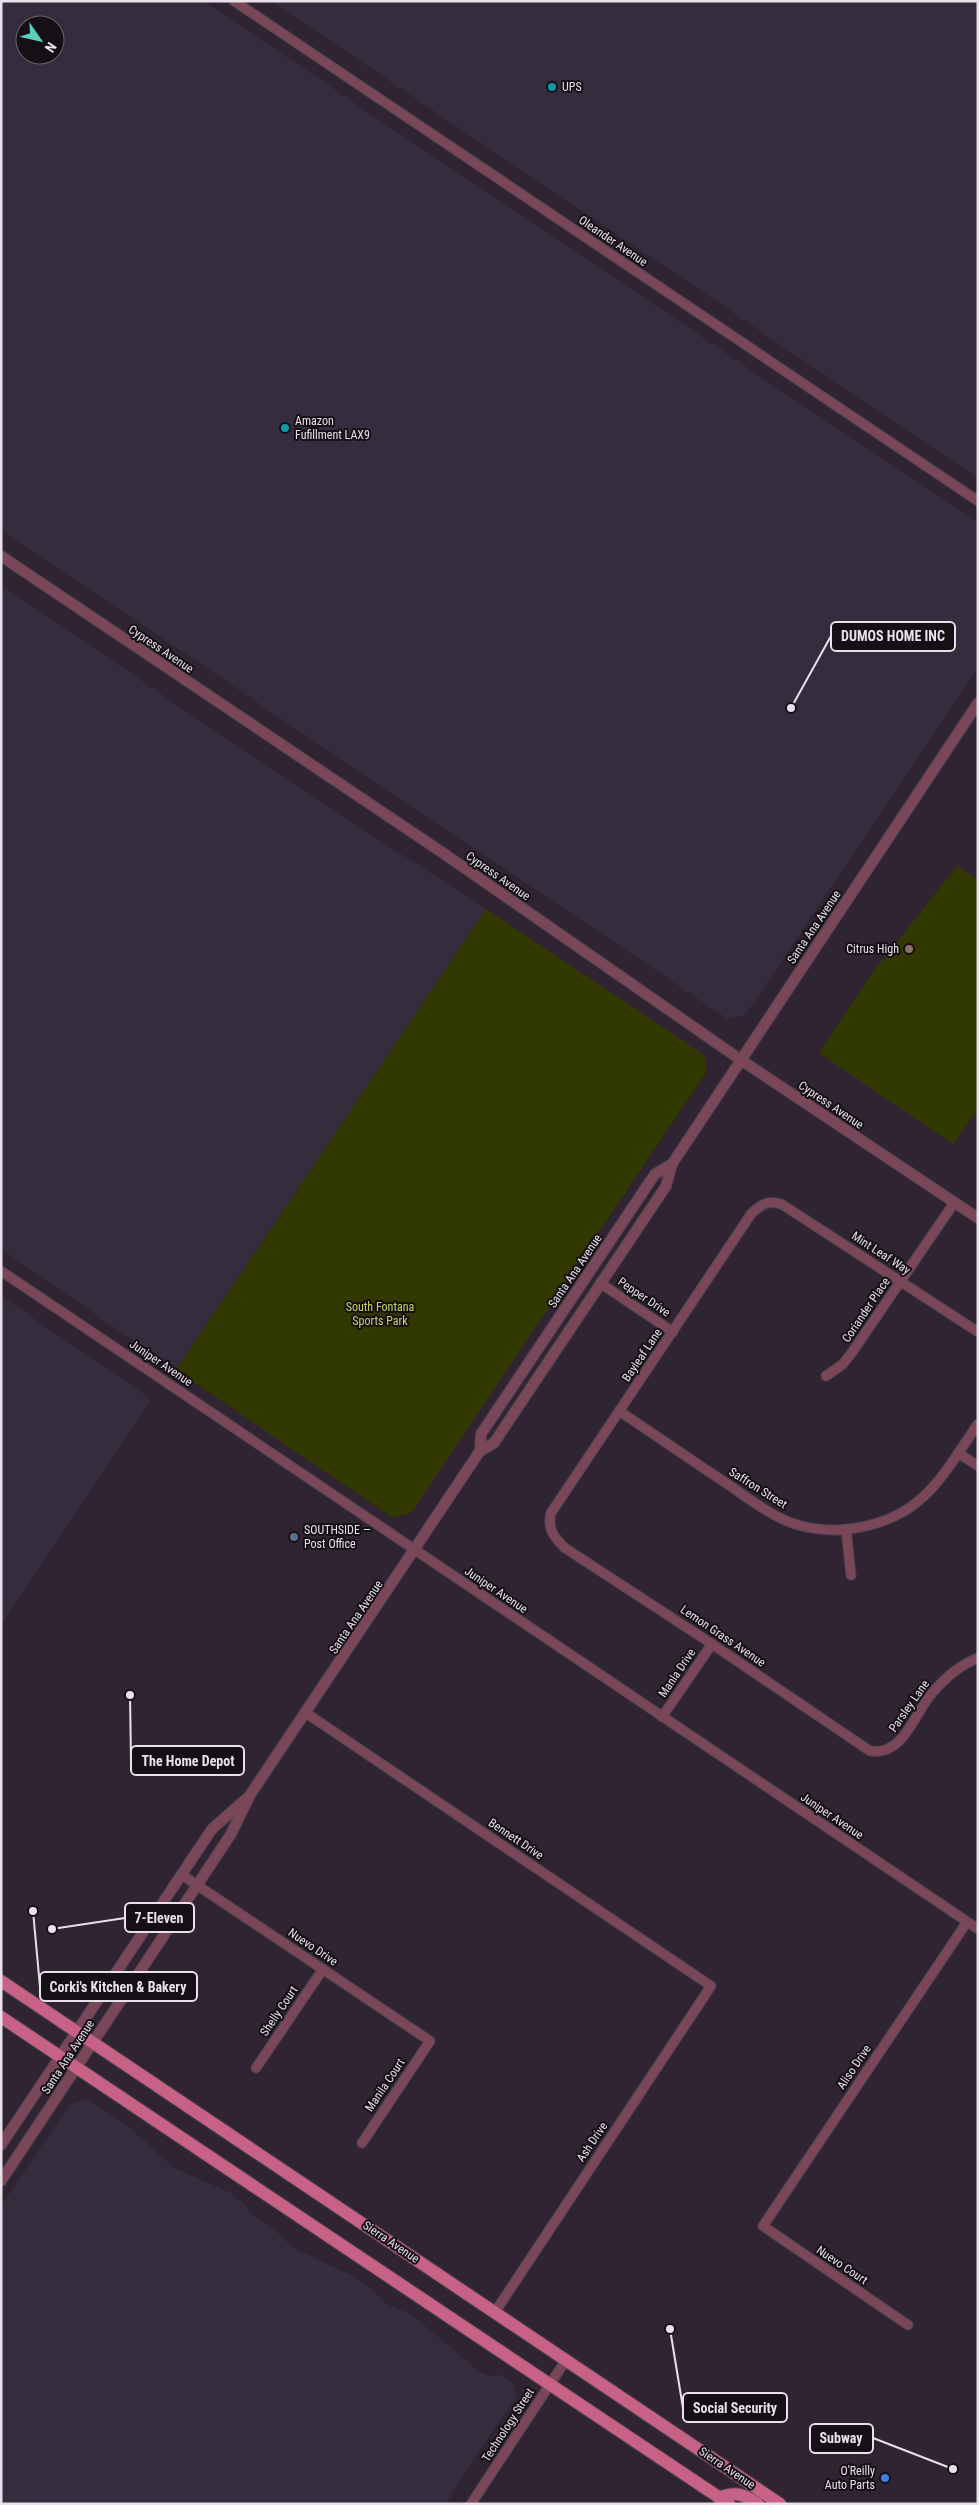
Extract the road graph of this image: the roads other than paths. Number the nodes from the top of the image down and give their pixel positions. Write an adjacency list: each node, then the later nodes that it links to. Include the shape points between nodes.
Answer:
1 (234, 1): 2 (street, Oleander Avenue)
2 (978, 501)
3 (1, 556): 5 (street, Cypress Avenue, via 451,858)
4 (978, 703): 5 (street, Santa Ana Avenue)
5 (741, 1060): 6 (street, Santa Ana Avenue); 8 (street, Cypress Avenue)
6 (672, 1164): 12 (street, Santa Ana Avenue, via 666,1186); 18 (street, Santa Ana Avenue, via 655,1174 481,1434)
7 (769, 1202): 11 (street, Mint Leaf Way, via 783,1205); 13 (street, Bayleaf Lane, via 752,1214)
8 (954, 1202): 9 (street, Cypress Avenue); 11 (street, Coriander Place)
9 (978, 1218)
10 (1, 1271): 23 (street, Juniper Avenue)
11 (901, 1281): 14 (street, Mint Leaf Way); 15 (street, Coriander Place, via 843,1364)
12 (600, 1283): 13 (street, Pepper Drive); 18 (street, Santa Ana Avenue, via 494,1443)
13 (673, 1332): 16 (street, Bayleaf Lane)
14 (978, 1332)
15 (826, 1376)
16 (619, 1411): 21 (street, Saffron Street, via 777,1516 798,1525); 22 (street, Bayleaf Lane, via 551,1513)
17 (978, 1424): 19 (street, Saffron Street)
18 (480, 1451): 23 (street, Santa Ana Avenue)
19 (958, 1453): 20 (street); 21 (street, Saffron Street, via 935,1484 910,1508 881,1522)
20 (978, 1466)
21 (846, 1529): 24 (street)
22 (551, 1531): 25 (street, Lemon Grass Avenue, via 565,1548)
23 (415, 1551): 27 (street, Santa Ana Avenue); 28 (street, Juniper Avenue)
24 (851, 1575)
25 (712, 1644): 28 (street, Manla Drive); 29 (street, Lemon Grass Avenue, via 870,1751)
26 (978, 1658): 29 (street, Parsley Lane, via 943,1681 900,1740)
27 (306, 1713): 30 (street, Santa Ana Avenue); 37 (street, Bennett Drive)
28 (662, 1717): 33 (street, Juniper Avenue)
29 (886, 1751)
30 (250, 1795): 31 (street, Santa Ana Avenue, via 212,1830); 32 (street, Santa Ana Avenue, via 231,1834)
31 (182, 1875): 32 (street, Nuevo Drive); 39 (street, Santa Ana Avenue)
32 (197, 1884): 35 (street, Nuevo Drive); 40 (street, Santa Ana Avenue)
33 (967, 1922): 34 (street, Juniper Avenue); 48 (street, Aliso Drive)
34 (978, 1929)
35 (323, 1969): 41 (street, Nuevo Drive); 44 (street, Shelly Court)
36 (1, 1981): 39 (main road, Sierra Avenue)
37 (711, 1986): 49 (street, Ash Drive)
38 (1, 2016): 42 (main road)
39 (77, 2031): 40 (main road, Sierra Avenue); 42 (street, Santa Ana Avenue)
40 (93, 2042): 43 (street, Santa Ana Avenue); 49 (main road, Sierra Avenue)
41 (430, 2042): 45 (street, Manila Court)
42 (60, 2057): 43 (main road); 46 (street, Santa Ana Avenue)
43 (76, 2068): 47 (street, Santa Ana Avenue); 52 (main road)
44 (256, 2068)
45 (362, 2143)
46 (1, 2144)
47 (1, 2181)
48 (762, 2226): 50 (street, Nuevo Court)
49 (495, 2312): 51 (main road, Sierra Avenue)
50 (908, 2325)
51 (566, 2360): 52 (street, Technology Street); 56 (main road, Sierra Avenue)
52 (550, 2384): 53 (main road); 54 (street, Technology Street)
53 (724, 2501): 55 (main road, via 733,2492)
54 (471, 2504)
55 (758, 2504)
56 (780, 2504)

